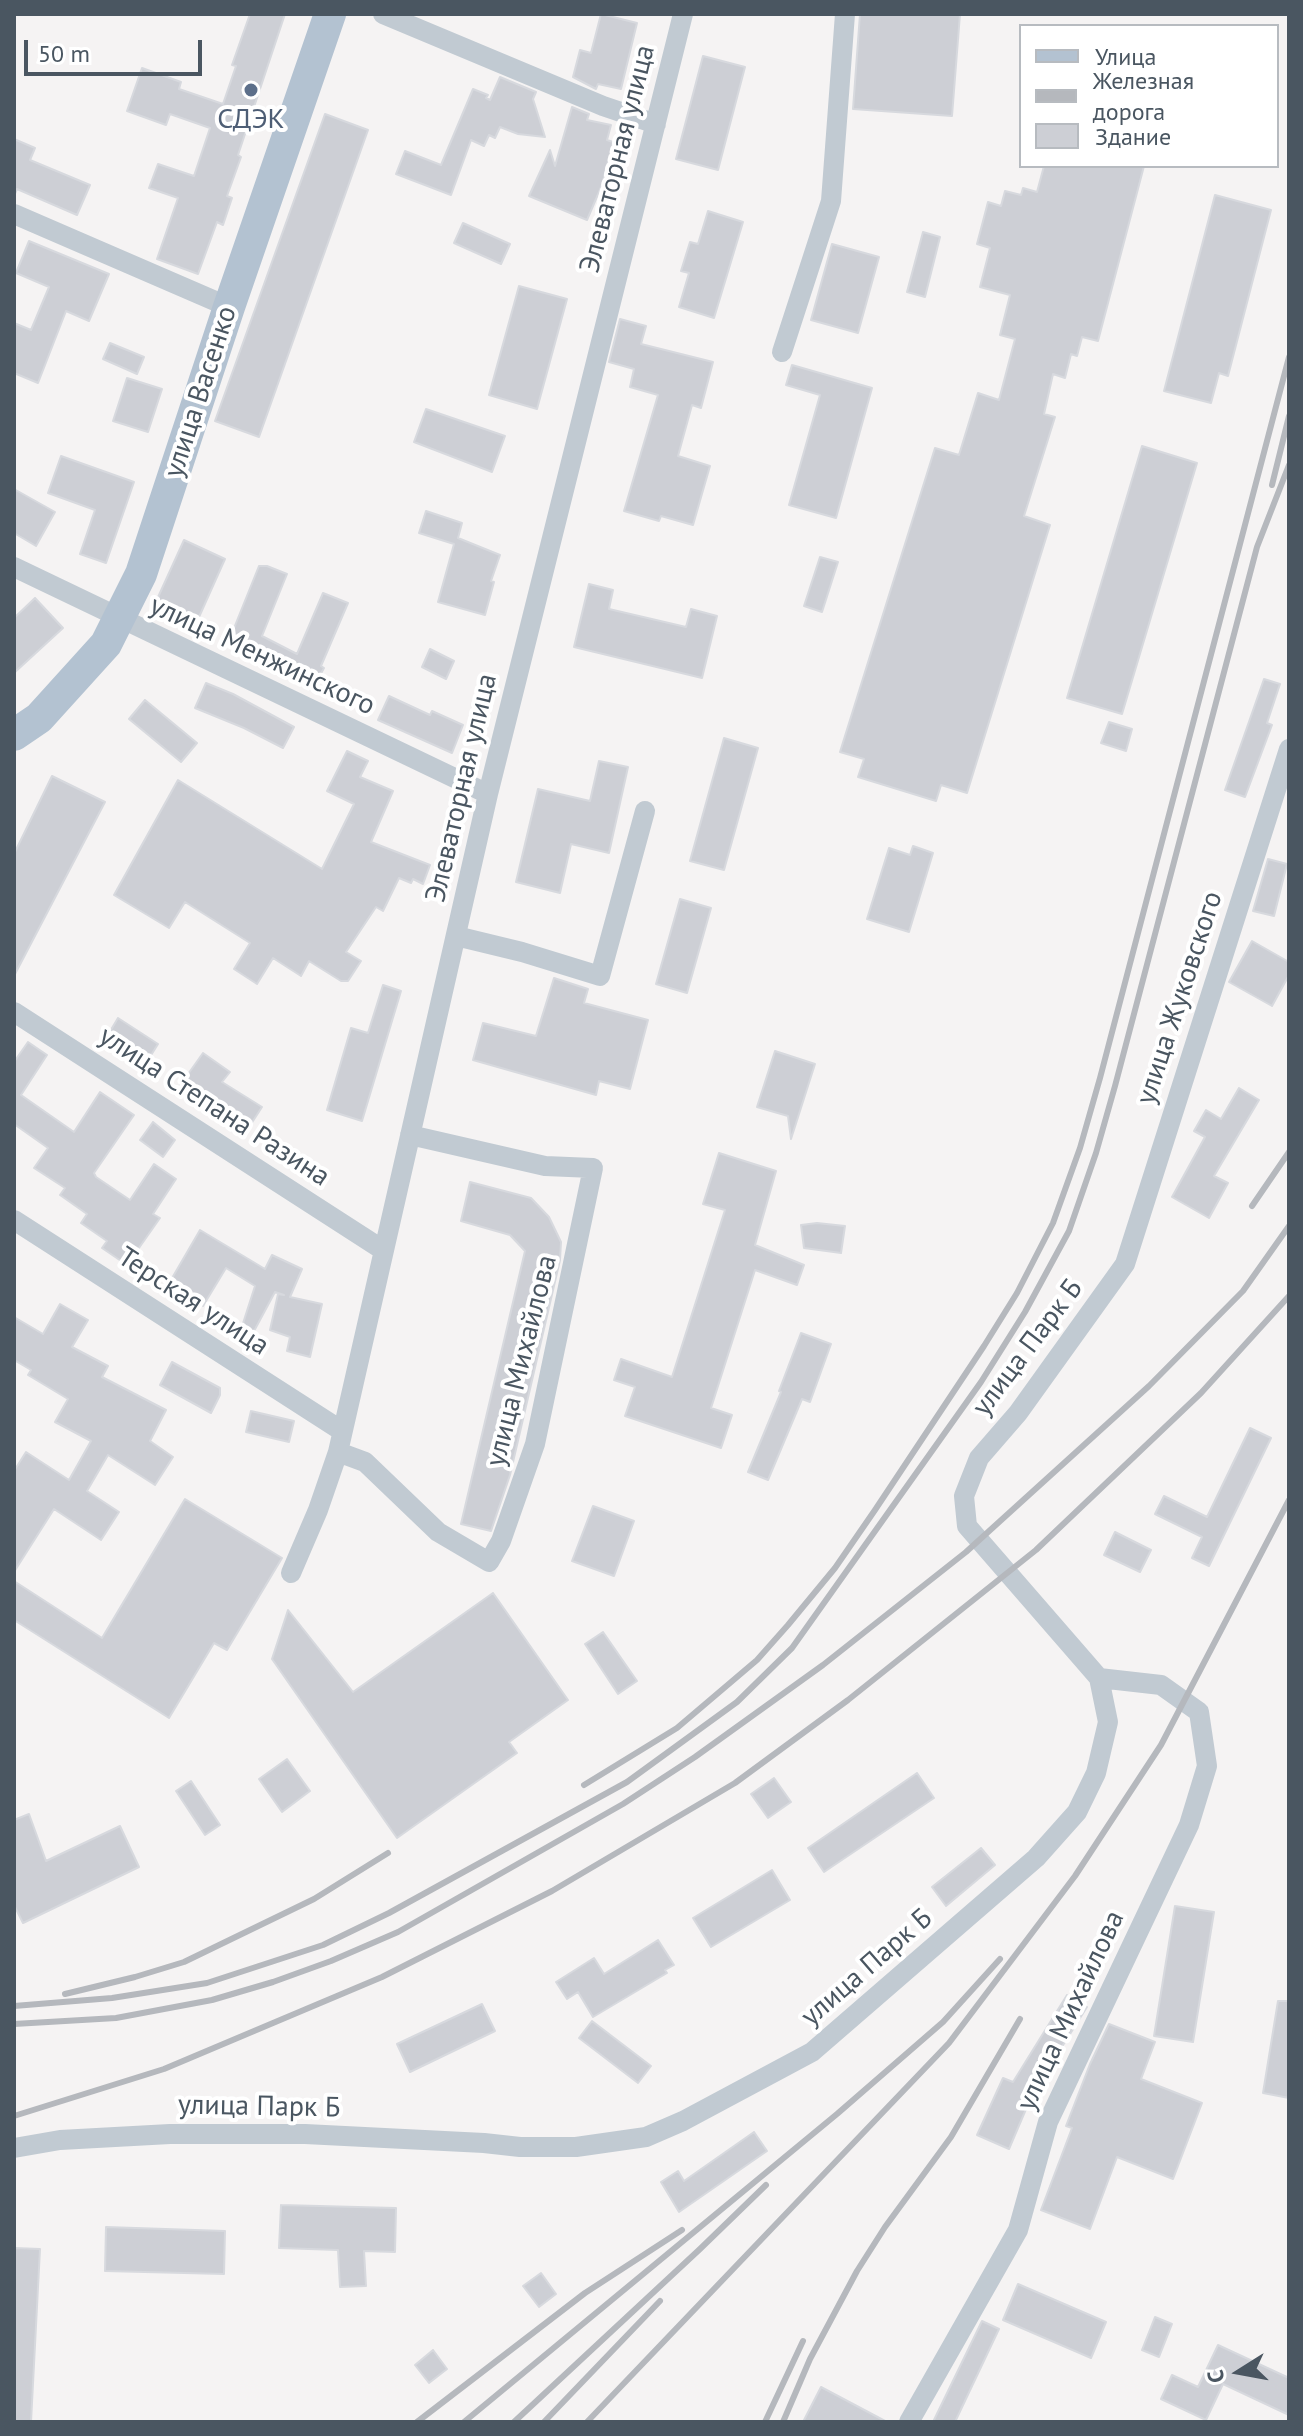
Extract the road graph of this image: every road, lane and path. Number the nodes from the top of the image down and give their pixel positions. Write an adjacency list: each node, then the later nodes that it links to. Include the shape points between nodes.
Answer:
1 (330, 14): 7 (main road, улица Васенко)
2 (383, 14): 5 (street)
3 (683, 14): 5 (street, Элеваторная улица)
4 (845, 14): 8 (street, via 831,201)
5 (656, 124): 13 (street, Элеваторная улица)
6 (14, 214): 7 (street)
7 (229, 307): 10 (main road, улица Васенко, via 141,574)
8 (782, 352)
9 (14, 567): 10 (street, улица Менжинского)
10 (118, 618): 11 (main road, улица Васенко, via 106,644 39,718); 13 (street, улица Менжинского)
11 (14, 735)
12 (1289, 749): 20 (street, улица Жуковского)
13 (488, 794): 15 (street, Элеваторная улица)
14 (645, 811): 15 (street, via 600,976)
15 (456, 936): 17 (street, Элеваторная улица)
16 (14, 1012): 19 (street, улица Степана Разина)
17 (410, 1135): 19 (street, Элеваторная улица); 22 (street, улица Михайлова, via 545,1166 593,1168 535,1444 489,1562 438,1532 365,1462)
18 (14, 1220): 21 (street, Терская улица)
19 (383, 1250): 21 (street, Элеваторная улица)
20 (1125, 1264): 24 (street, улица Парк Б, via 1018,1413 979,1458 964,1496 967,1526)
21 (342, 1431): 22 (street, Элеваторная улица)
22 (338, 1452): 23 (street, Элеваторная улица)
23 (291, 1573)
24 (1099, 1678): 25 (street, улица Парк Б, via 1108,1722 1096,1773 1077,1812 1036,1858 812,2052 683,2121 646,2137 576,2147 305,2134 170,2134); 26 (street, улица Михайлова, via 1161,1685 1199,1712 1207,1766 1189,1825 1048,2122 1018,2230)
25 (14, 2148)
26 (909, 2422)

